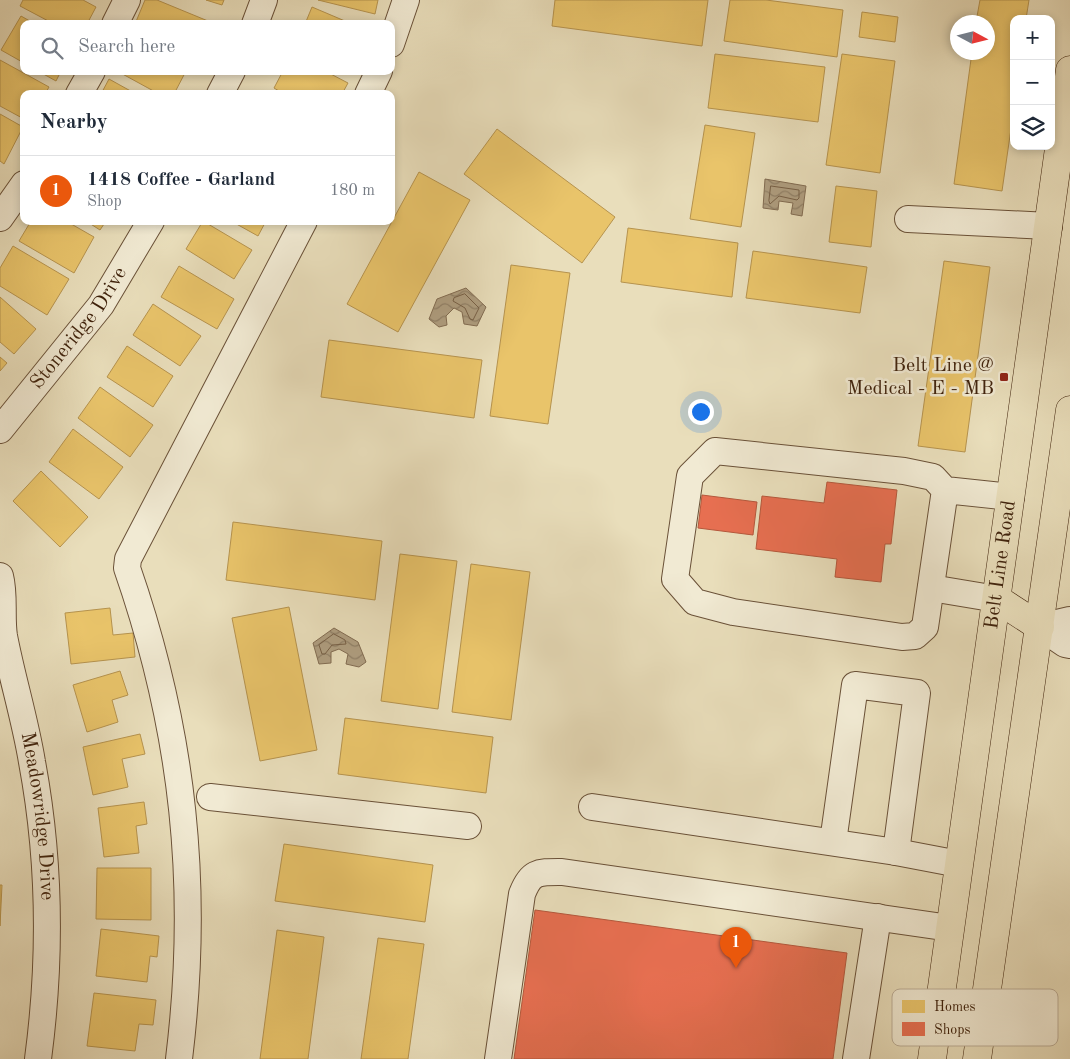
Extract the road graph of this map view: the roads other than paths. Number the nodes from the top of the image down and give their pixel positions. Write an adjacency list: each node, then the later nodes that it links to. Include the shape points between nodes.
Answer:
1 (127, 0): 4 (street)
2 (264, 0): 5 (street)
3 (406, 0): 6 (street)
4 (117, 20)
5 (257, 20)
6 (395, 32)
7 (1070, 70): 19 (main road, Belt Line Road)
8 (90, 75): 11 (street)
9 (230, 75): 12 (street)
10 (377, 75): 13 (street)
11 (81, 90)
12 (222, 90)
13 (370, 90)
14 (20, 190): 15 (street)
15 (0, 218)
16 (908, 219): 19 (street)
17 (149, 225): 22 (street, Stoneridge Drive, via 101,305)
18 (302, 225): 45 (street, via 128,559 127,568 169,716 184,817 190,927)
19 (1060, 227): 24 (main road, Belt Line Road)
20 (1070, 410): 21 (main road)
21 (1070, 414): 30 (main road)
22 (0, 430)
23 (945, 490): 24 (street); 26 (street); 26 (street, via 933,477 904,472 715,451 690,476 675,579 695,602 733,612 902,637 915,636 925,628)
24 (1011, 497): 27 (main road, Belt Line Road)
25 (0, 576): 29 (street, Meadowridge Drive)
26 (931, 588): 27 (street)
27 (997, 600): 30 (main road); 37 (main road, Belt Line Road)
28 (1070, 620): 30 (street)
29 (2, 623): 44 (street, Meadowridge Drive, via 32,761 44,851 47,922)
30 (1040, 627): 31 (street); 41 (main road)
31 (1070, 645)
32 (210, 797): 34 (street)
33 (592, 807): 35 (street)
34 (468, 826)
35 (833, 842): 36 (street); 36 (street, via 854,685 917,693)
36 (896, 852): 37 (street)
37 (959, 864): 39 (main road, Belt Line Road)
38 (878, 917): 39 (street); 46 (street, via 562,872 539,872 528,879 522,894); 47 (street)
39 (950, 928): 40 (main road, Belt Line Road)
40 (942, 989)
41 (986, 989)
42 (934, 1046): 48 (main road, Belt Line Road)
43 (978, 1046): 49 (main road)
44 (38, 1059)
45 (180, 1059)
46 (498, 1059)
47 (856, 1059)
48 (932, 1059)
49 (976, 1059)

